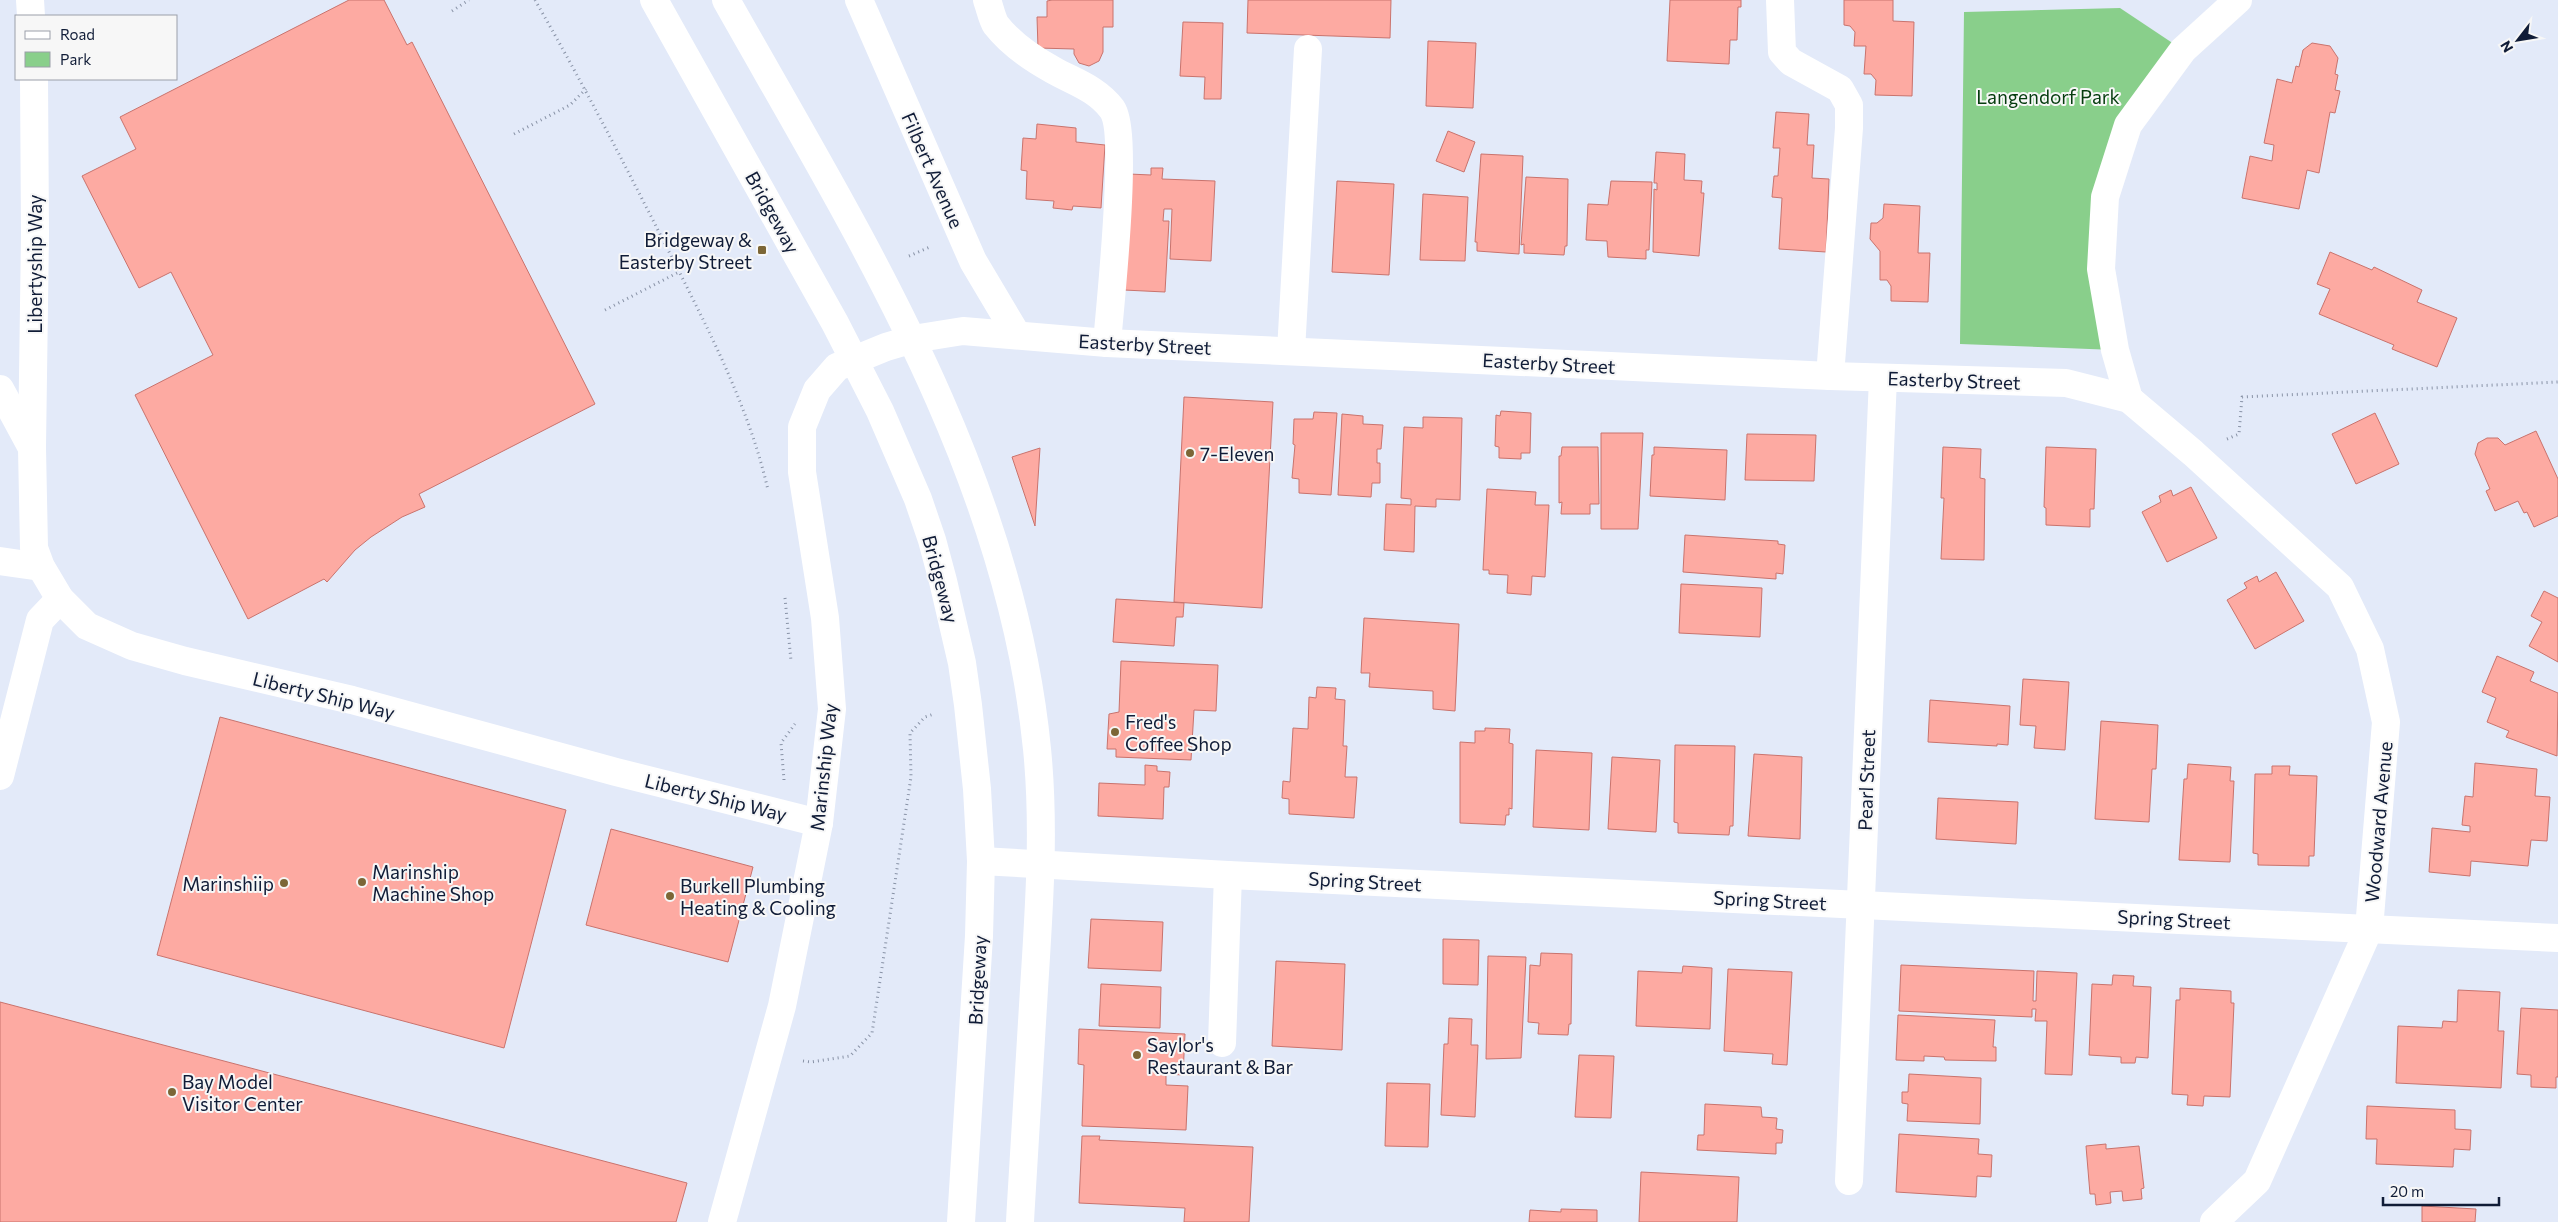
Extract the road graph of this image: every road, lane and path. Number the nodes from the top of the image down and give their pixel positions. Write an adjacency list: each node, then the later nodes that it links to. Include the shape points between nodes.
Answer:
1 (30, 0): 11 (street)
2 (469, 0): 10 (path)
3 (535, 0): 14 (path)
4 (654, 0): 25 (street, Bridgeway)
5 (726, 0): 21 (street, via 878,270)
6 (859, 0): 20 (street, Filbert Avenue, via 973,261)
7 (987, 0): 22 (street, via 996,24 1020,48 1053,70 1088,86 1113,110 1119,149)
8 (1780, 0): 26 (street, via 1782,52 1791,62 1840,89 1849,105)
9 (2238, 0): 30 (street, via 2183,50 2128,126 2106,197 2101,269 2115,350)
10 (452, 11)
11 (31, 15)
12 (1308, 49): 24 (street)
13 (34, 80): 31 (street, Libertyship Way)
14 (586, 89): 15 (path, via 570,105); 18 (path)
15 (514, 134)
16 (935, 245): 17 (path)
17 (908, 257)
18 (679, 272): 19 (path); 33 (path, via 712,336 749,423)
19 (606, 310)
20 (1017, 335): 21 (street, Easterby Street, via 963,331); 22 (street, Easterby Street)
21 (913, 339): 23 (street, Easterby Street); 45 (street, via 983,506 1008,586 1026,668 1037,750)
22 (1107, 343): 24 (street, Easterby Street)
23 (886, 347): 25 (street, Marinship Way)
24 (1291, 351): 26 (street, Easterby Street)
25 (854, 359): 43 (street, Marinship Way, via 837,367 817,390 802,427 802,472 825,618 832,709); 44 (street, Bridgeway, via 903,461 932,540 943,581 968,705)
26 (1830, 376): 27 (street, Easterby Street)
27 (1883, 378): 30 (street, Easterby Street, via 2066,383); 47 (street, Pearl Street)
28 (2558, 382): 32 (path, via 2242,397 2240,434)
29 (0, 389): 31 (street, Liberty Ship Way)
30 (2129, 399): 32 (street, Easterby Street)
31 (32, 448): 35 (street, Liberty Ship Way, via 34,548)
32 (2193, 453): 48 (street, Woodward Avenue, via 2340,587 2370,649 2386,722)
33 (769, 498)
34 (0, 561): 35 (street)
35 (41, 567): 37 (street, Liberty Ship Way)
36 (784, 588): 38 (path)
37 (60, 598): 41 (street, via 40,620); 42 (street, Liberty Ship Way, via 87,626 132,646 352,700)
38 (792, 664)
39 (925, 717): 51 (path, via 910,733 910,777 872,1033 850,1056)
40 (798, 720): 42 (path, via 781,743)
41 (0, 776)
42 (788, 815): 43 (street, Liberty Ship Way)
43 (818, 823): 53 (street, Marinship Way, via 782,1006)
44 (982, 861): 45 (street, Spring Street); 54 (street, Bridgeway)
45 (1040, 864): 46 (street, Spring Street); 55 (street)
46 (1228, 875): 47 (street, Spring Street); 50 (street)
47 (1862, 904): 48 (street, Spring Street); 52 (street, Pearl Street)
48 (2369, 929): 49 (street, Spring Street); 56 (street, Woodward Avenue, via 2257,1182)
49 (2558, 938)
50 (1222, 1043)
51 (811, 1062)
52 (1849, 1181)
53 (722, 1222)
54 (961, 1222)
55 (1020, 1222)
56 (2214, 1222)

